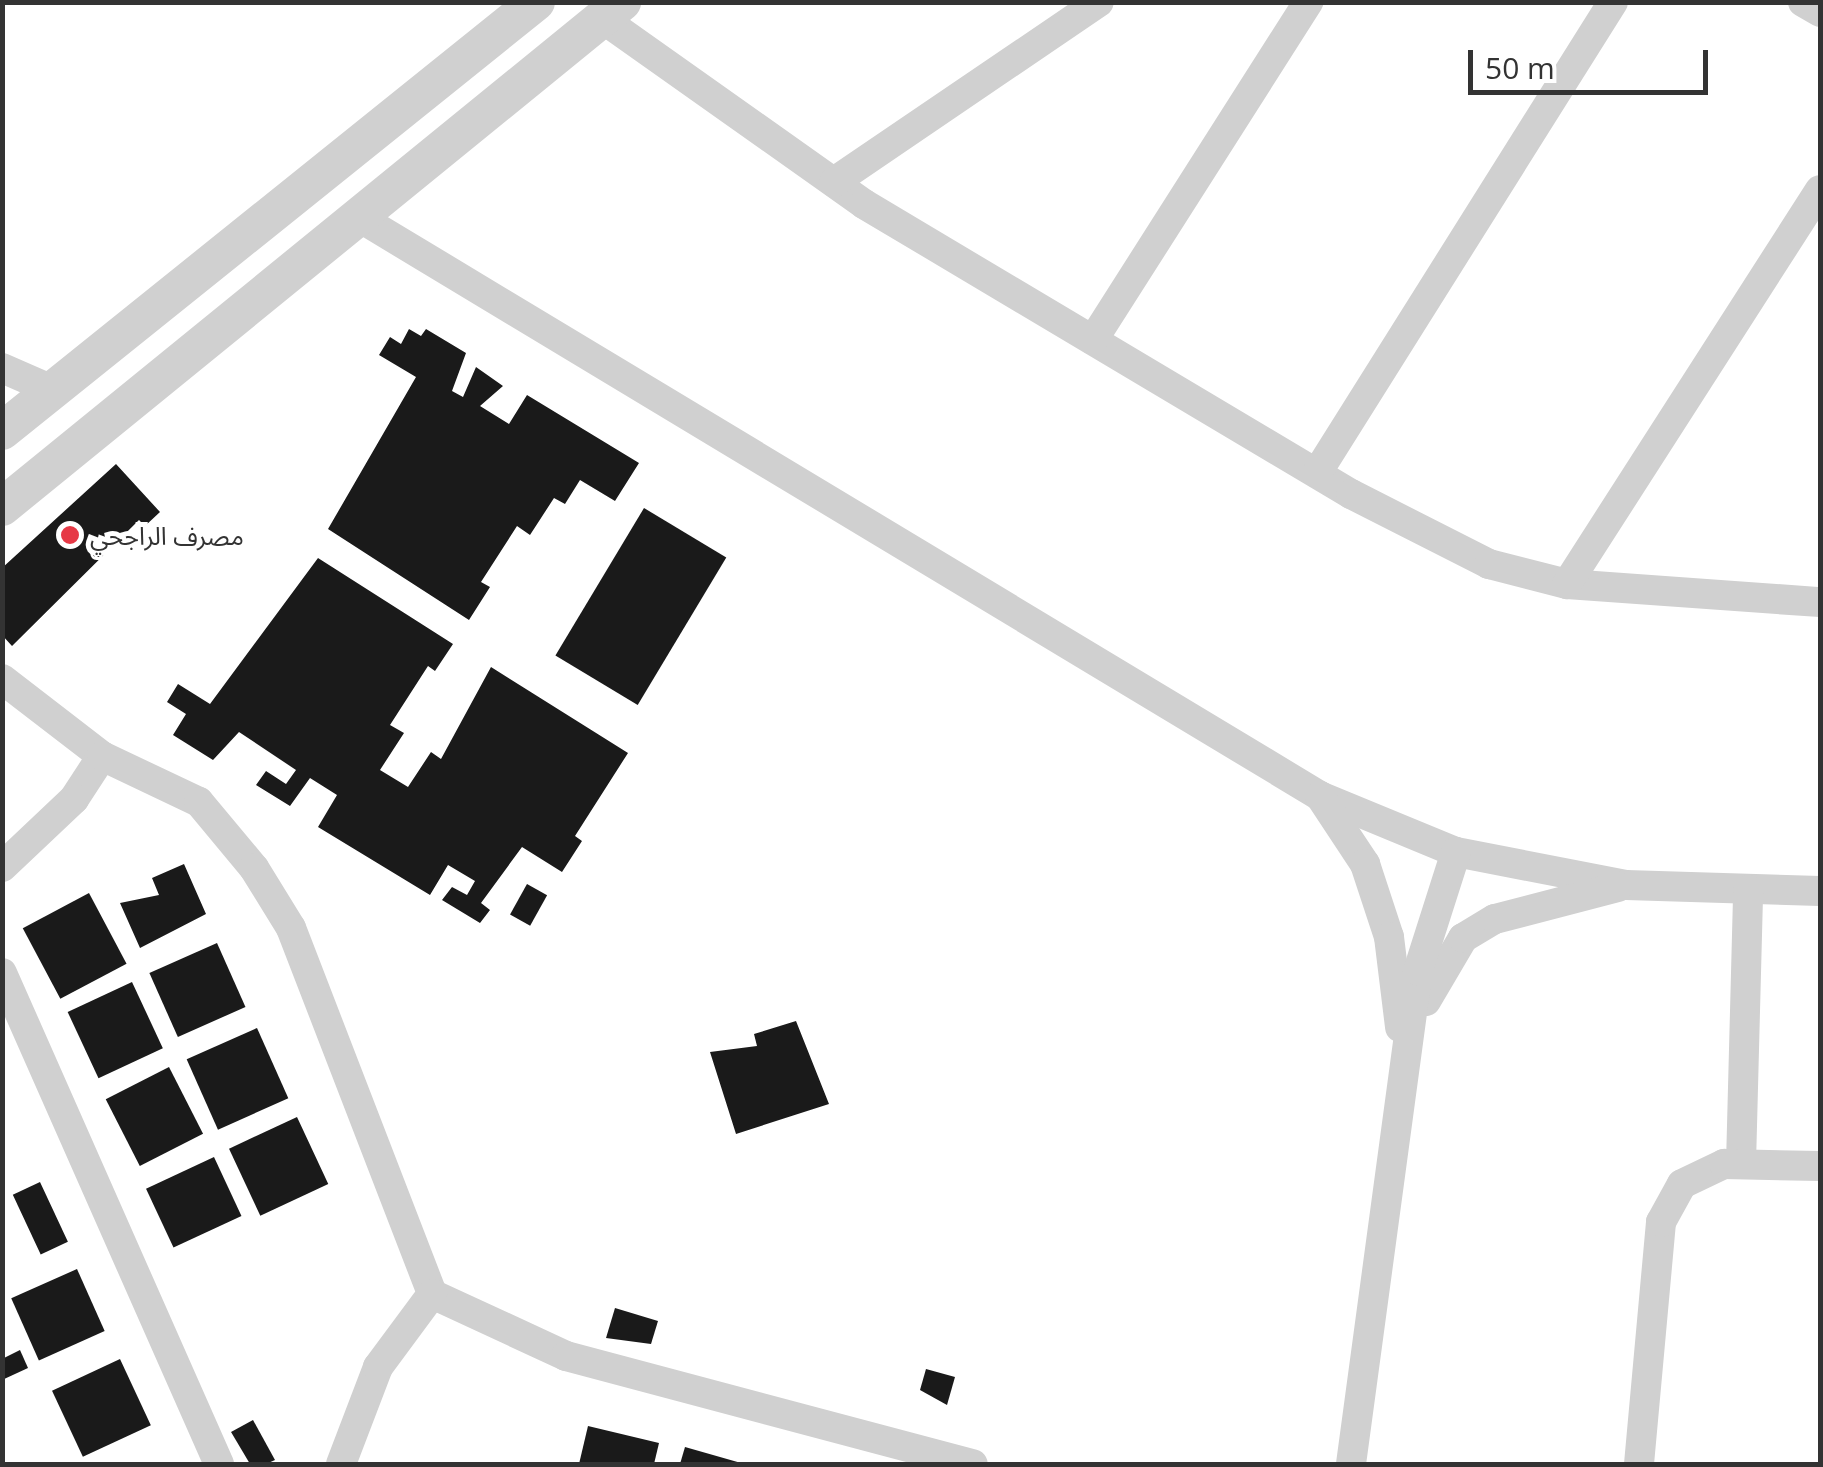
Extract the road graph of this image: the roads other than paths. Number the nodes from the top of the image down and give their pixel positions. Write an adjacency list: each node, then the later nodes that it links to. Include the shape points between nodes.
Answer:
1 (536, 2): 13 (street)
2 (1100, 2): 8 (street)
3 (1308, 2): 11 (street)
4 (1613, 2): 15 (street)
5 (1803, 2): 7 (street)
6 (611, 10): 8 (street); 10 (street)
7 (1820, 12)
8 (834, 182): 11 (street)
9 (1820, 190): 17 (street)
10 (362, 218): 16 (street); 21 (street)
11 (1093, 340): 15 (street)
12 (2, 368): 13 (street)
13 (52, 390): 14 (street)
14 (2, 431)
15 (1316, 474): 17 (street, via 1490,564)
16 (2, 506)
17 (1567, 584): 18 (street)
18 (1820, 602)
19 (2, 680): 20 (street)
20 (102, 756): 23 (street, via 74,799); 31 (street, via 199,802 254,868 314,983)
21 (1320, 796): 22 (street); 28 (street, via 1364,864 1389,937)
22 (1456, 852): 24 (street); 28 (street, via 1430,916)
23 (2, 867)
24 (1626, 886): 25 (street); 28 (street, via 1495,919 1462,938 1437,970)
25 (1748, 890): 26 (street); 29 (street)
26 (1820, 891)
27 (2, 973): 32 (street)
28 (1404, 1060): 35 (street)
29 (1741, 1164): 30 (street); 36 (street, via 1682,1184 1661,1222)
30 (1820, 1166)
31 (432, 1294): 33 (street, via 378,1367); 34 (street, via 566,1356)
32 (219, 1464)
33 (341, 1464)
34 (973, 1464)
35 (1351, 1464)
36 (1639, 1464)

